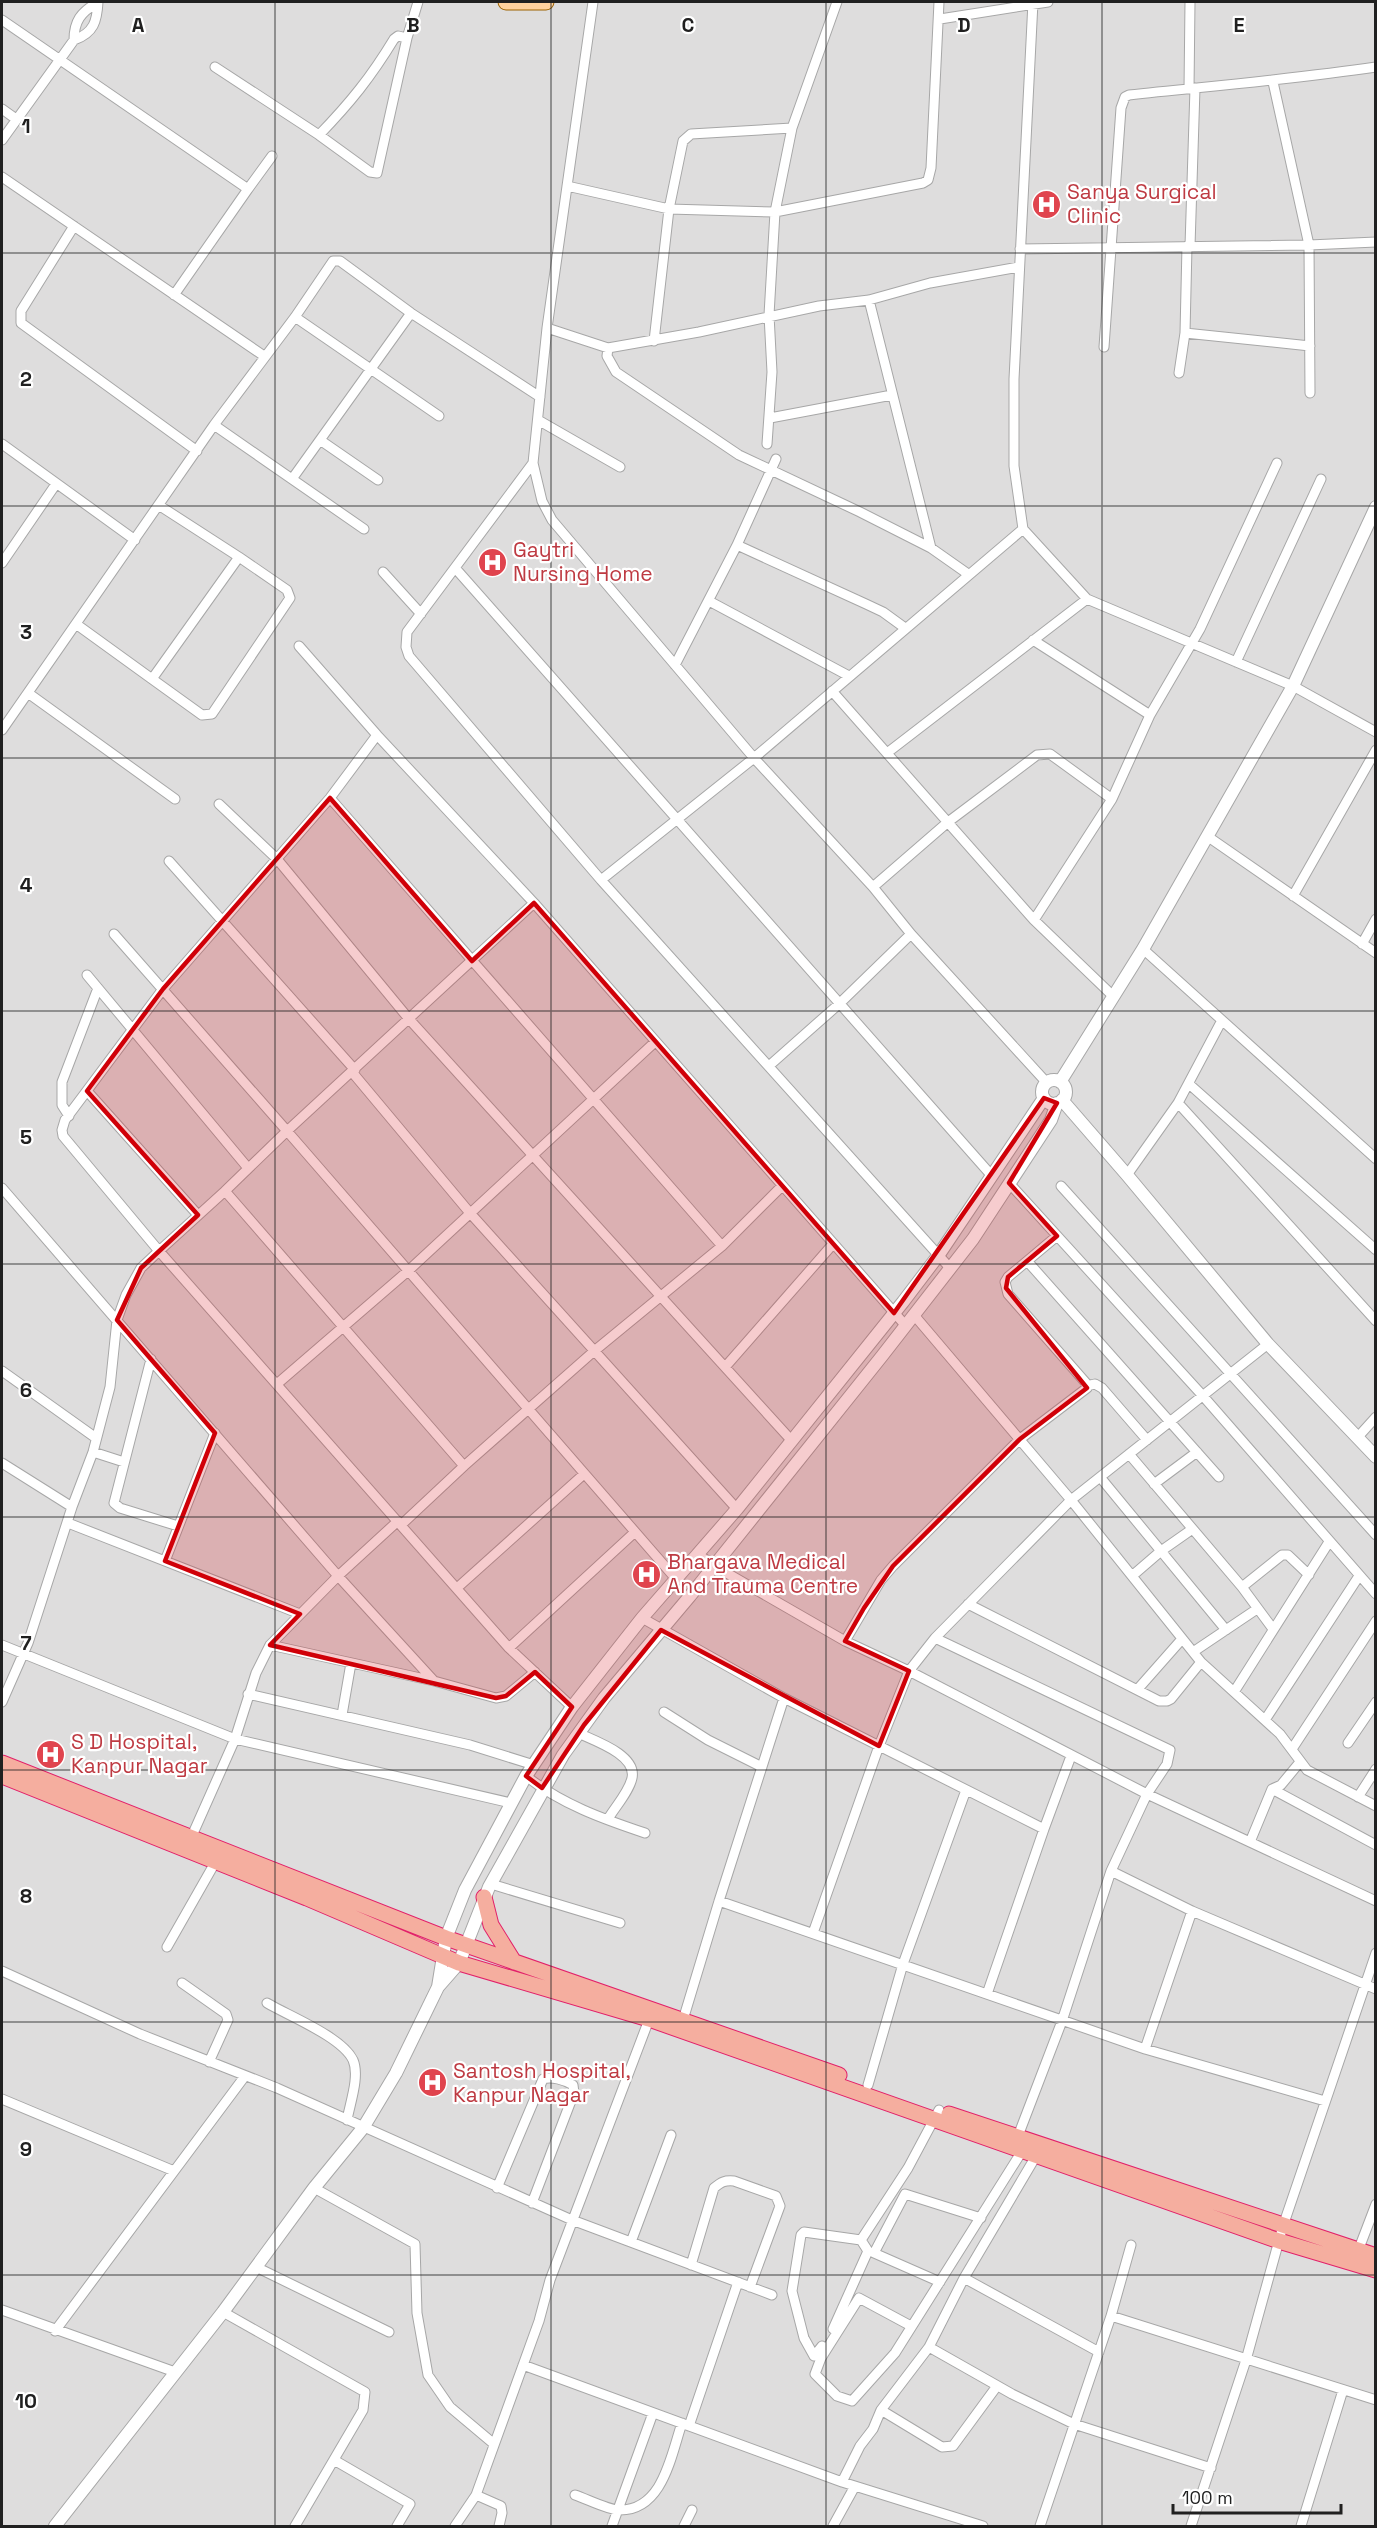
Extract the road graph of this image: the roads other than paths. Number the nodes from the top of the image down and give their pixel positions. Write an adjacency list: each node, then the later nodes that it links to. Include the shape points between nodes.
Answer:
1 (98, 2): 14 (street, via 84,10 74,27); 14 (street, via 98,16 86,36)
2 (418, 2): 13 (street)
3 (506, 2): 4 (main road)
4 (546, 2)
5 (594, 2): 27 (street)
6 (837, 2): 22 (street)
7 (939, 2): 11 (street)
8 (1048, 2): 10 (street)
9 (1190, 2): 19 (street)
10 (1033, 3): 11 (street); 36 (street)
11 (940, 19): 30 (street, via 928,180)
12 (2, 20): 15 (street)
13 (407, 38): 23 (street, via 394,39 370,78); 23 (street, via 377,173)
14 (74, 40): 15 (street)
15 (59, 59): 21 (street); 28 (street)
16 (215, 67): 23 (street)
17 (1376, 67): 18 (street)
18 (1273, 82): 19 (street); 33 (street)
19 (1192, 88): 34 (street, via 1125,97); 35 (street)
20 (2, 109): 21 (street)
21 (16, 119): 24 (street)
22 (792, 128): 29 (street, via 686,136); 30 (street)
23 (319, 135)
24 (2, 140)
25 (272, 156): 28 (street)
26 (2, 177): 31 (street)
27 (567, 186): 29 (street); 43 (street)
28 (248, 189): 38 (street)
29 (669, 209): 30 (street); 45 (street)
30 (775, 212): 41 (street)
31 (74, 226): 38 (street); 62 (street, via 21,311 21,323)
32 (1376, 242): 33 (street)
33 (1309, 245): 35 (street); 46 (street)
34 (1111, 246): 35 (street); 36 (street); 47 (street)
35 (1188, 246): 44 (street)
36 (1020, 249): 37 (street)
37 (1019, 267): 39 (street, via 930,283); 75 (street, via 1014,466)
38 (174, 295): 49 (street)
39 (869, 300): 41 (street); 53 (street)
40 (411, 313): 42 (street, via 335,260); 50 (street); 54 (street)
41 (769, 315): 45 (street); 56 (street)
42 (295, 317): 49 (street); 50 (street)
43 (547, 328): 48 (street); 54 (street)
44 (1185, 333): 46 (street); 51 (street)
45 (654, 341): 48 (street)
46 (1310, 346): 52 (street)
47 (1104, 347)
48 (608, 348): 67 (street, via 612,366 623,378 739,455)
49 (264, 356): 58 (street)
50 (371, 370): 55 (street); 59 (street)
51 (1179, 373)
52 (1310, 393)
53 (892, 396): 56 (street); 79 (street)
54 (540, 397): 57 (street)
55 (439, 416)
56 (770, 418): 61 (street)
57 (538, 420): 64 (street); 66 (street)
58 (214, 425): 62 (street); 69 (street)
59 (320, 440): 69 (street); 70 (street)
60 (2, 444): 71 (street)
61 (767, 444)
62 (197, 451): 72 (street)
63 (776, 459): 67 (street)
64 (533, 463): 82 (street); 94 (street, via 542,501 552,520)
65 (1277, 463): 91 (street)
66 (620, 467)
67 (771, 471): 78 (street); 79 (street)
68 (1322, 479): 93 (street)
69 (292, 480): 74 (street)
70 (378, 480)
71 (56, 484): 77 (street); 81 (street)
72 (160, 506): 77 (street); 80 (street)
73 (1376, 507): 76 (street)
74 (364, 529)
75 (1023, 529): 84 (street); 85 (street)
76 (1370, 533): 97 (street)
77 (135, 540): 88 (street)
78 (737, 545): 86 (street); 89 (street, via 883,612)
79 (931, 548): 84 (street)
80 (239, 557): 96 (street); 96 (street, via 287,590 290,598 213,714 202,715)
81 (2, 563)
82 (456, 569): 87 (street); 111 (street)
83 (383, 572): 87 (street)
84 (968, 574): 89 (street)
85 (1087, 599): 90 (street); 91 (street)
86 (709, 601): 94 (street); 95 (street)
87 (421, 614): 116 (street, via 407,633 410,656)
88 (76, 624): 96 (street); 99 (street)
89 (905, 628): 95 (street)
90 (1033, 640): 100 (street); 105 (street)
91 (1191, 643): 93 (street); 100 (street)
92 (299, 646): 103 (street)
93 (1236, 662): 97 (street)
94 (675, 665): 106 (street)
95 (849, 676): 98 (street)
96 (152, 679)
97 (1293, 686): 102 (street); 113 (street)
98 (832, 691): 105 (street); 106 (street)
99 (28, 693): 101 (street); 108 (street)
100 (1150, 715): 109 (street)
101 (2, 730)
102 (1376, 732)
103 (377, 735): 107 (street); 119 (street)
104 (1376, 750): 118 (street)
105 (887, 753): 112 (street)
106 (754, 758): 111 (street); 117 (street)
107 (330, 798): 114 (street); 128 (street)
108 (175, 799)
109 (1112, 799): 112 (street, via 1050,754 1043,753 1032,757); 121 (street)
110 (219, 804): 114 (street)
111 (678, 819): 116 (street); 133 (street)
112 (948, 822): 117 (street); 121 (street)
113 (1207, 836): 118 (street); 126 (street)
114 (277, 859): 122 (street); 134 (street)
115 (169, 861): 122 (street)
116 (602, 880): 138 (street)
117 (873, 887): 124 (street)
118 (1293, 896): 125 (street)
119 (534, 903): 128 (street); 137 (street)
120 (1376, 919): 125 (street)
121 (1034, 920): 132 (street)
122 (224, 921): 131 (street); 139 (street)
123 (114, 934): 131 (street)
124 (911, 934): 133 (street); 141 (street)
125 (1362, 944): 127 (street)
126 (1143, 949): 132 (street); 135 (street)
127 (1376, 953)
128 (471, 961): 134 (street); 145 (street)
129 (87, 975): 130 (street)
130 (98, 988): 136 (street); 148 (street, via 62,1082 62,1105)
131 (163, 989): 136 (street); 149 (street)
132 (1113, 996): 140 (street)
133 (839, 1004): 138 (street); 154 (street)
134 (409, 1019): 139 (street); 150 (street)
135 (1221, 1022): 142 (street); 151 (street)
136 (133, 1030): 143 (street); 152 (street)
137 (655, 1042): 145 (street); 156 (street)
138 (770, 1065): 167 (street)
139 (354, 1071): 149 (street); 160 (street)
140 (1060, 1082): 141 (street); 146 (street, via 1066,1090)
141 (1047, 1083): 144 (street)
142 (1189, 1084): 147 (street); 165 (street)
143 (87, 1090): 148 (street); 161 (street)
144 (1044, 1098): 146 (street); 154 (street)
145 (593, 1099): 150 (street); 164 (street)
146 (1059, 1102): 153 (street); 155 (street)
147 (1178, 1103): 153 (street); 175 (street)
148 (69, 1116): 166 (street, via 63,1136)
149 (287, 1131): 152 (street); 170 (street)
150 (532, 1154): 160 (street); 171 (street)
151 (1376, 1159)
152 (248, 1168): 159 (street)
153 (1127, 1175): 178 (street)
154 (992, 1176): 167 (street)
155 (1009, 1183): 162 (street); 169 (street)
156 (782, 1186): 163 (street); 164 (street)
157 (1061, 1186): 183 (street)
158 (2, 1188): 174 (street)
159 (225, 1191): 161 (street); 177 (street)
160 (470, 1213): 170 (street); 179 (street)
161 (198, 1215): 166 (street)
162 (1057, 1236): 168 (street); 186 (street)
163 (833, 1244): 172 (street); 181 (street)
164 (722, 1246): 171 (street)
165 (1376, 1250)
166 (159, 1251): 174 (street, via 141,1268); 184 (street)
167 (938, 1256): 169 (street); 172 (street)
168 (1028, 1262): 185 (street, via 1008,1276 1008,1294); 189 (street)
169 (950, 1268): 173 (street)
170 (409, 1270): 177 (street); 187 (street)
171 (660, 1295): 179 (street); 181 (street)
172 (894, 1313): 176 (street); 195 (street)
173 (914, 1315): 176 (street); 193 (street)
174 (117, 1320): 180 (street); 191 (street, via 110,1387)
175 (1376, 1321)
176 (906, 1326): 220 (street)
177 (344, 1327): 184 (street); 202 (street)
178 (1268, 1344): 183 (street); 192 (street)
179 (593, 1352): 187 (street); 209 (street)
180 (151, 1359): 190 (street); 200 (street)
181 (726, 1366): 195 (street)
182 (2, 1371): 191 (street)
183 (1231, 1372): 186 (street); 215 (street)
184 (277, 1384): 211 (street)
185 (1086, 1386): 193 (street); 194 (street, via 1095,1384 1102,1388)
186 (1203, 1396): 189 (street); 216 (street)
187 (528, 1409): 202 (street); 203 (street)
188 (1376, 1417): 192 (street)
189 (1170, 1422): 194 (street); 197 (street)
190 (215, 1433): 212 (street); 222 (street)
191 (96, 1438): 196 (street)
192 (1357, 1438): 199 (street)
193 (1020, 1439): 207 (street); 239 (street, via 881,1580)
194 (1147, 1440): 198 (street)
195 (792, 1441): 209 (street)
196 (93, 1452): 200 (street); 208 (street)
197 (1197, 1452): 205 (street); 206 (street)
198 (1129, 1454): 204 (street); 206 (street)
199 (1376, 1458)
200 (124, 1462): 212 (street, via 114,1503)
201 (2, 1463): 208 (street)
202 (465, 1466): 211 (street)
203 (584, 1474): 214 (street); 227 (street)
204 (1100, 1477): 207 (street); 217 (street)
205 (1219, 1477)
206 (1154, 1484): 213 (street)
207 (1071, 1500): 223 (street); 229 (street)
208 (72, 1507): 210 (street)
209 (737, 1509): 218 (street)
210 (68, 1523): 219 (street); 244 (street)
211 (400, 1523): 222 (street); 227 (street)
212 (178, 1526): 219 (street)
213 (1191, 1530): 217 (street); 226 (street)
214 (635, 1532): 225 (street); 242 (street)
215 (1376, 1535)
216 (1329, 1542): 221 (street); 224 (street)
217 (1161, 1551): 223 (street); 236 (street)
218 (697, 1554): 220 (street); 225 (street)
219 (165, 1560): 231 (street)
220 (715, 1566): 235 (street); 239 (street)
221 (1309, 1575): 226 (street, via 1288,1555 1282,1555); 234 (street)
222 (338, 1576): 231 (street); 249 (street)
223 (1132, 1576): 238 (street)
224 (1359, 1576): 228 (street); 259 (street)
225 (676, 1580): 232 (street)
226 (1242, 1587): 230 (street)
227 (457, 1588): 242 (street)
228 (1376, 1594)
229 (968, 1604): 237 (street); 250 (street)
230 (1257, 1610): 234 (street); 236 (street)
231 (300, 1614): 241 (street)
232 (642, 1618): 235 (street); 256 (street)
233 (1376, 1621): 264 (street)
234 (1273, 1629): 251 (street)
235 (662, 1630): 253 (street); 260 (street)
236 (1226, 1630): 243 (street)
237 (936, 1638): 247 (street); 276 (street, via 1170,1750 1167,1764)
238 (1182, 1639): 243 (street); 250 (street)
239 (845, 1641): 247 (street)
240 (2, 1645): 244 (street)
241 (270, 1645): 246 (street); 252 (street)
242 (509, 1648): 248 (street)
243 (1193, 1652): 245 (street)
244 (22, 1655): 254 (street); 261 (street)
245 (1201, 1662): 250 (street, via 1167,1701); 251 (street)
246 (351, 1663): 249 (street); 258 (street)
247 (909, 1671): 263 (street); 265 (street)
248 (535, 1672): 249 (street, via 506,1696 496,1698); 256 (street)
249 (434, 1680)
250 (1137, 1690)
251 (1234, 1692): 259 (street)
252 (248, 1694): 258 (street); 261 (street)
253 (784, 1698): 263 (street); 269 (street)
254 (2, 1702)
255 (1376, 1702): 262 (street)
256 (572, 1707): 268 (street)
257 (664, 1712): 269 (street)
258 (342, 1715): 268 (street)
259 (1265, 1720): 264 (street)
260 (578, 1733): 273 (street); 280 (street, via 625,1756 633,1769 632,1780)
261 (235, 1739): 278 (street); 283 (street)
262 (1348, 1743)
263 (879, 1746): 275 (street); 293 (street)
264 (1292, 1749): 266 (street)
265 (1071, 1756): 276 (street); 281 (street)
266 (1300, 1762): 274 (street, via 1281,1785); 277 (street, via 1306,1770)
267 (2, 1763): 283 (highway)
268 (534, 1764): 272 (street)
269 (762, 1767): 289 (street)
270 (1376, 1769): 277 (street)
271 (2, 1776): 286 (highway)
272 (526, 1776): 273 (street); 278 (street)
273 (542, 1788): 280 (street); 288 (street)
274 (1272, 1789): 284 (street); 285 (street)
275 (966, 1790): 281 (street); 301 (street)
276 (1147, 1794): 284 (street); 287 (street)
277 (1358, 1797): 279 (street)
278 (511, 1803): 294 (street, via 465,1890)
279 (1376, 1806)
280 (608, 1819): 282 (street)
281 (1044, 1829): 307 (street)
282 (645, 1833)
283 (191, 1838): 294 (highway)
284 (1250, 1842): 290 (street)
285 (1376, 1845)
286 (216, 1861): 296 (street); 298 (highway)
287 (1111, 1871): 291 (street); 311 (street)
288 (487, 1890): 292 (street); 295 (street); 300 (highway, via 491,1925)
289 (719, 1901): 293 (street); 310 (street)
290 (1376, 1901)
291 (1192, 1911): 304 (street); 312 (street)
292 (620, 1923)
293 (813, 1933): 301 (street)
294 (446, 1938): 295 (highway); 298 (street)
295 (465, 1944): 299 (street); 300 (highway)
296 (167, 1947)
297 (1376, 1953): 304 (street)
298 (441, 1955): 299 (highway); 305 (street)
299 (459, 1962): 305 (street); 309 (highway)
300 (514, 1962): 309 (highway)
301 (903, 1964): 307 (street); 315 (street)
302 (2, 1971): 313 (street)
303 (182, 1983): 313 (street, via 226,2014 228,2020)
304 (1363, 1984): 306 (street); 317 (street)
305 (438, 1987): 320 (street, via 396,2073)
306 (1376, 1989)
307 (987, 1994): 311 (street)
308 (267, 2003): 319 (street, via 335,2041 353,2061 355,2078)
309 (651, 2014): 310 (highway); 318 (highway); 329 (street)
310 (683, 2020): 315 (highway)
311 (1062, 2021): 312 (street); 322 (street)
312 (1145, 2049): 317 (street)
313 (209, 2062): 314 (street)
314 (245, 2076): 319 (street); 323 (street)
315 (868, 2085): 318 (highway)
316 (2, 2099): 323 (street)
317 (1325, 2101): 330 (street)
318 (938, 2115): 322 (highway); 331 (street)
319 (347, 2120): 320 (street)
320 (363, 2128): 324 (street); 325 (street)
321 (671, 2135): 332 (street)
322 (1029, 2145): 328 (street); 330 (highway); 339 (street)
323 (174, 2171): 348 (street)
324 (314, 2188): 337 (street); 362 (street, via 415,2244 417,2313 428,2375 450,2407)
325 (497, 2188): 326 (street); 326 (street, via 543,2079 568,2082 574,2093)
326 (532, 2203): 329 (street)
327 (1376, 2204): 334 (street)
328 (981, 2218): 341 (street); 341 (street, via 905,2193 874,2253)
329 (572, 2220): 332 (street); 353 (street)
330 (1280, 2233): 334 (highway); 338 (highway); 352 (street)
331 (861, 2240): 331 (street, via 804,2232 801,2235 792,2291 804,2338 814,2356 837,2323 868,2251)
332 (631, 2242): 336 (street)
333 (1131, 2245): 346 (street)
334 (1358, 2251): 335 (highway)
335 (1376, 2256)
336 (691, 2265): 340 (street); 342 (street, via 714,2188 720,2183 734,2181 776,2196 780,2205)
337 (256, 2267): 345 (street); 349 (street)
338 (1376, 2270)
339 (964, 2278): 350 (street); 351 (street)
340 (738, 2282): 342 (street); 360 (street)
341 (940, 2282): 347 (street)
342 (750, 2287): 343 (street)
343 (772, 2295)
344 (2, 2310): 348 (street)
345 (223, 2312): 354 (street); 363 (street, via 365,2392 363,2410)
346 (1111, 2316): 351 (street); 352 (street)
347 (911, 2326): 347 (street, via 859,2298 815,2374 837,2396 852,2401 895,2353)
348 (55, 2331): 354 (street)
349 (389, 2332)
350 (928, 2347): 355 (street); 358 (street)
351 (1099, 2352): 361 (street)
352 (1246, 2360): 356 (street); 364 (street)
353 (523, 2365): 359 (street); 362 (street)
354 (175, 2372): 372 (street)
355 (997, 2386): 358 (street, via 953,2446 947,2448); 361 (street)
356 (1343, 2390): 357 (street); 382 (street)
357 (1376, 2400)
358 (881, 2410): 365 (street)
359 (653, 2413): 360 (street); 369 (street)
360 (686, 2424): 365 (street); 369 (street, via 661,2484 651,2498)
361 (1074, 2424): 364 (street); 380 (street)
362 (494, 2444): 367 (street)
363 (334, 2460): 371 (street, via 410,2504); 373 (street)
364 (1210, 2468): 381 (street)
365 (842, 2482): 366 (street)
366 (855, 2486): 378 (street); 379 (street)
367 (476, 2495): 374 (street); 375 (street, via 501,2506)
368 (575, 2495): 369 (street)
369 (619, 2510): 376 (street)
370 (692, 2510): 377 (street)
371 (401, 2525)
372 (55, 2526)
373 (296, 2526)
374 (455, 2526)
375 (499, 2526)
376 (612, 2526)
377 (684, 2526)
378 (833, 2526)
379 (983, 2526)
380 (1040, 2526)
381 (1191, 2526)
382 (1300, 2526)

